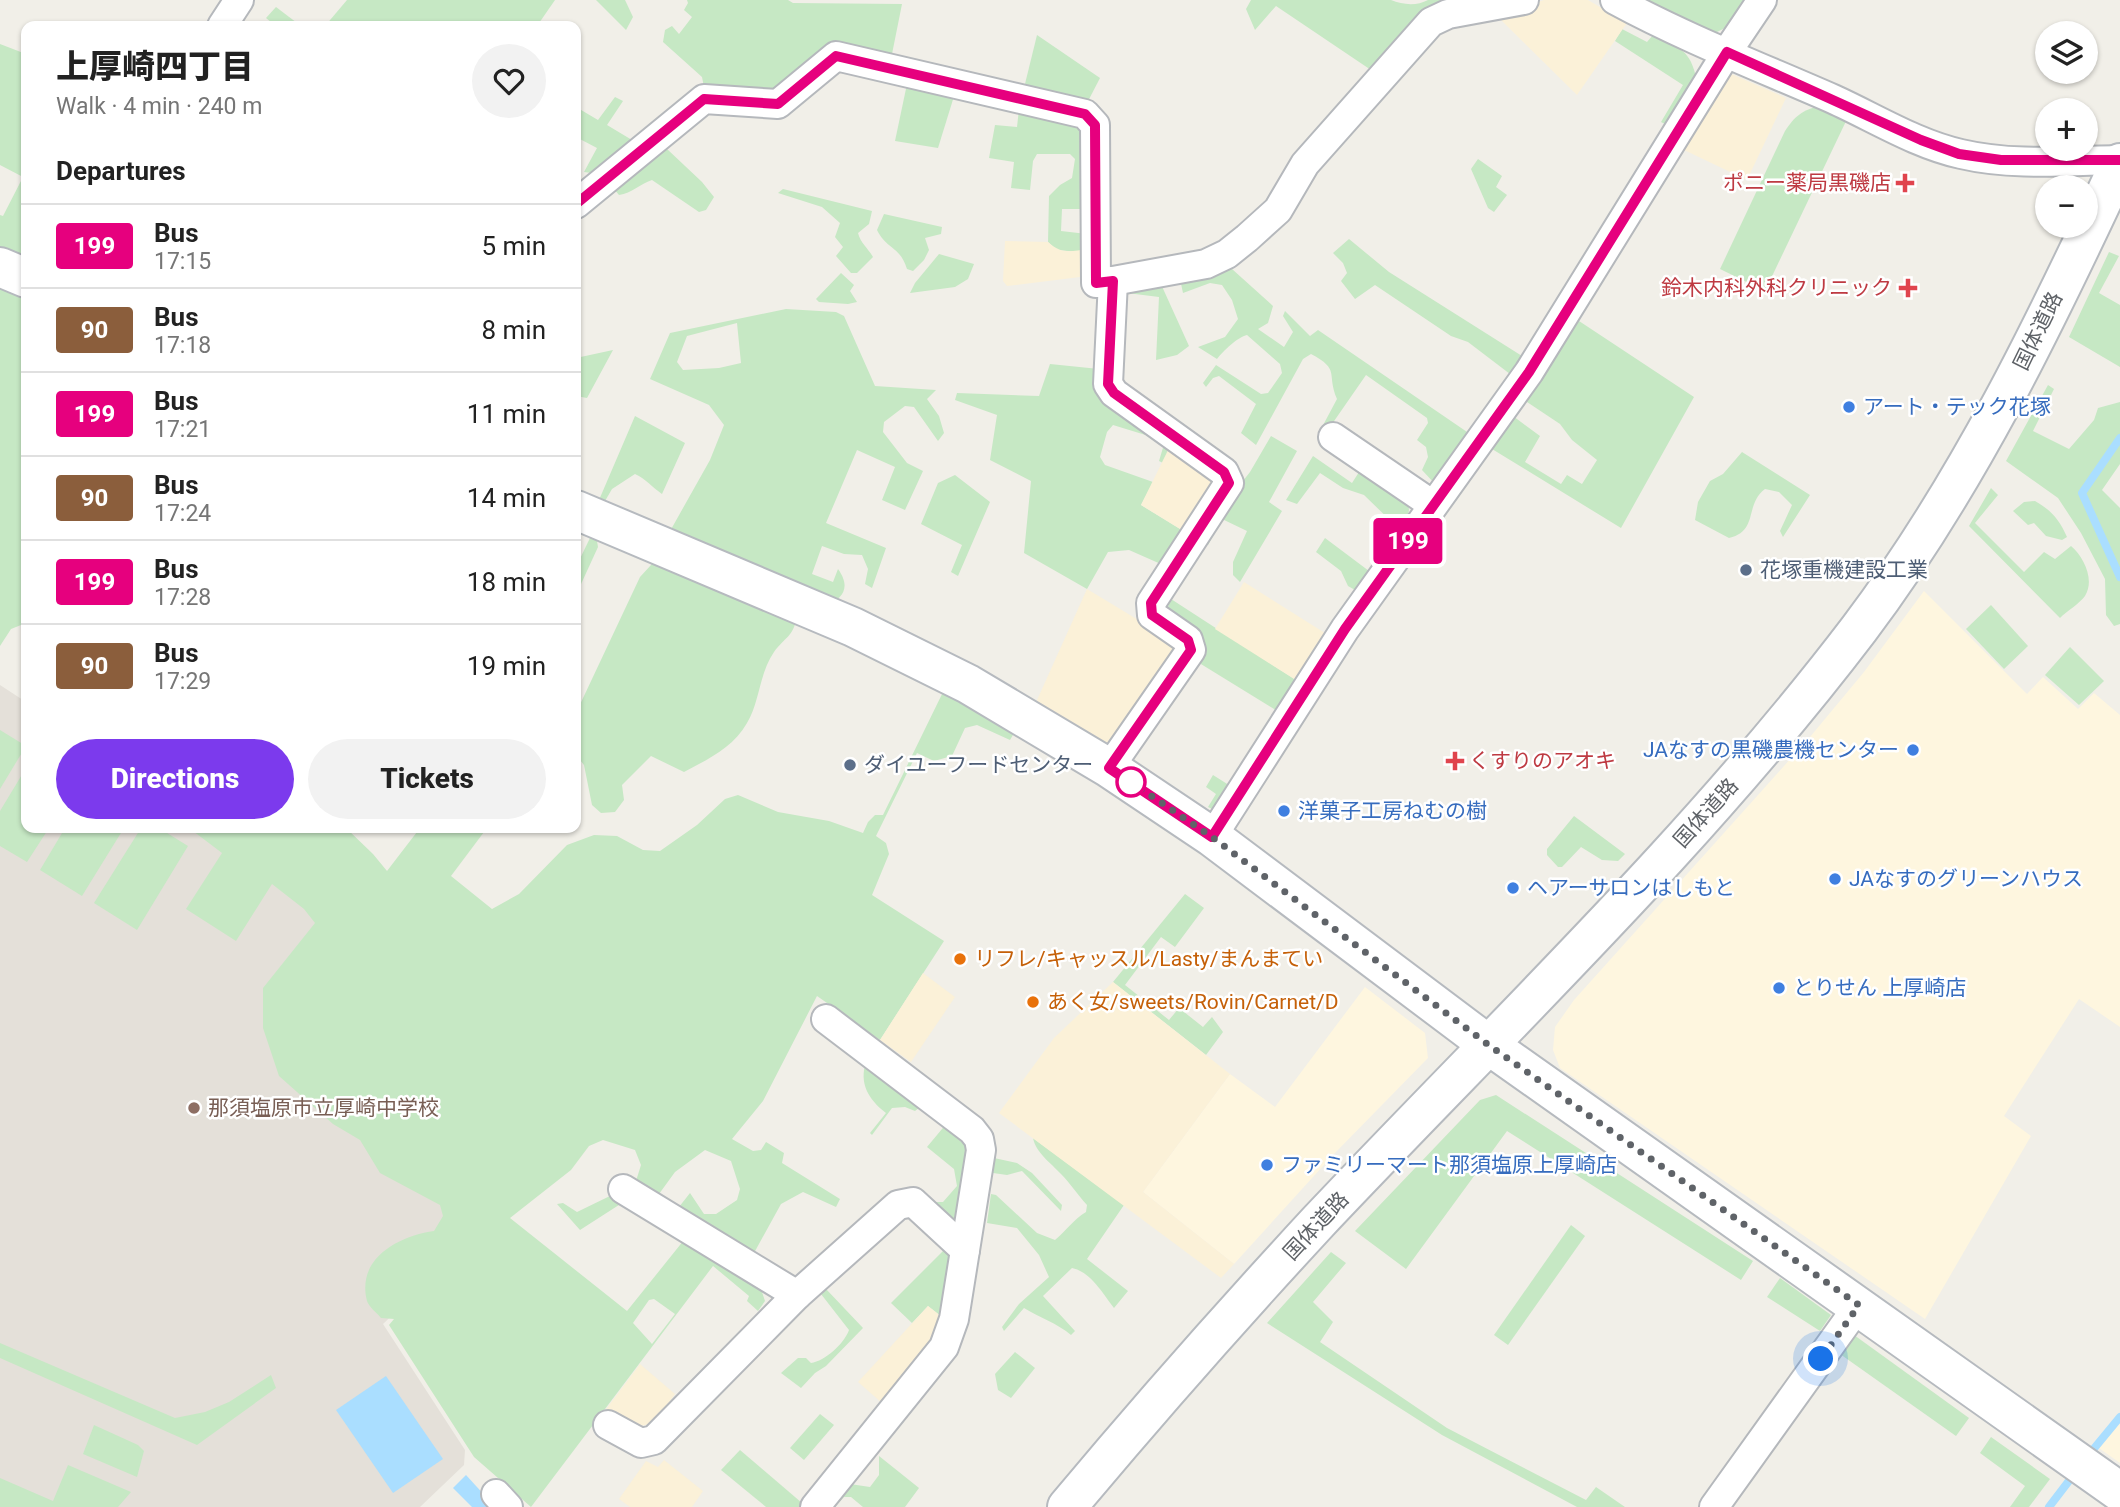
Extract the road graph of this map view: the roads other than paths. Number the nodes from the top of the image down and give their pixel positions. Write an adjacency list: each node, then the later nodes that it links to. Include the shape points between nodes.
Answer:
1 (239, 0): 5 (street)
2 (1524, 0): 11 (street, via 1448,14 1430,22 1305,164 1278,209 1227,254 1206,264)
3 (1615, 0): 6 (street)
4 (1762, 0): 6 (street)
5 (225, 21)
6 (1727, 52): 7 (street, via 1959,154 2001,160); 13 (street, via 1536,360)
7 (2120, 161): 18 (street, 国体道路, via 1998,413 1860,627 1690,833)
8 (581, 200): 11 (street, via 704,99 778,104 836,56 1085,114 1095,125 1096,283)
9 (0, 267): 10 (street)
10 (21, 276)
11 (1113, 281): 15 (street, via 1108,384 1114,393 1224,472 1229,483 1151,603 1152,615 1188,640 1191,650)
12 (1333, 437): 13 (street)
13 (1433, 505): 16 (street, via 1345,629)
14 (581, 512): 15 (street, via 853,627 968,684)
15 (1109, 768): 16 (street)
16 (1212, 837): 18 (street)
17 (827, 1019): 20 (street, via 979,1139)
18 (1490, 1046): 22 (street); 26 (street, 国体道路, via 1263,1283)
19 (623, 1189): 21 (street)
20 (965, 1250): 21 (street, via 913,1202 898,1205); 25 (street, via 954,1320 944,1347)
21 (797, 1296): 23 (street, via 654,1440 641,1443)
22 (1859, 1305): 24 (street); 27 (street)
23 (608, 1425)
24 (2120, 1492)
25 (815, 1507)
26 (1067, 1507)
27 (1714, 1507)

